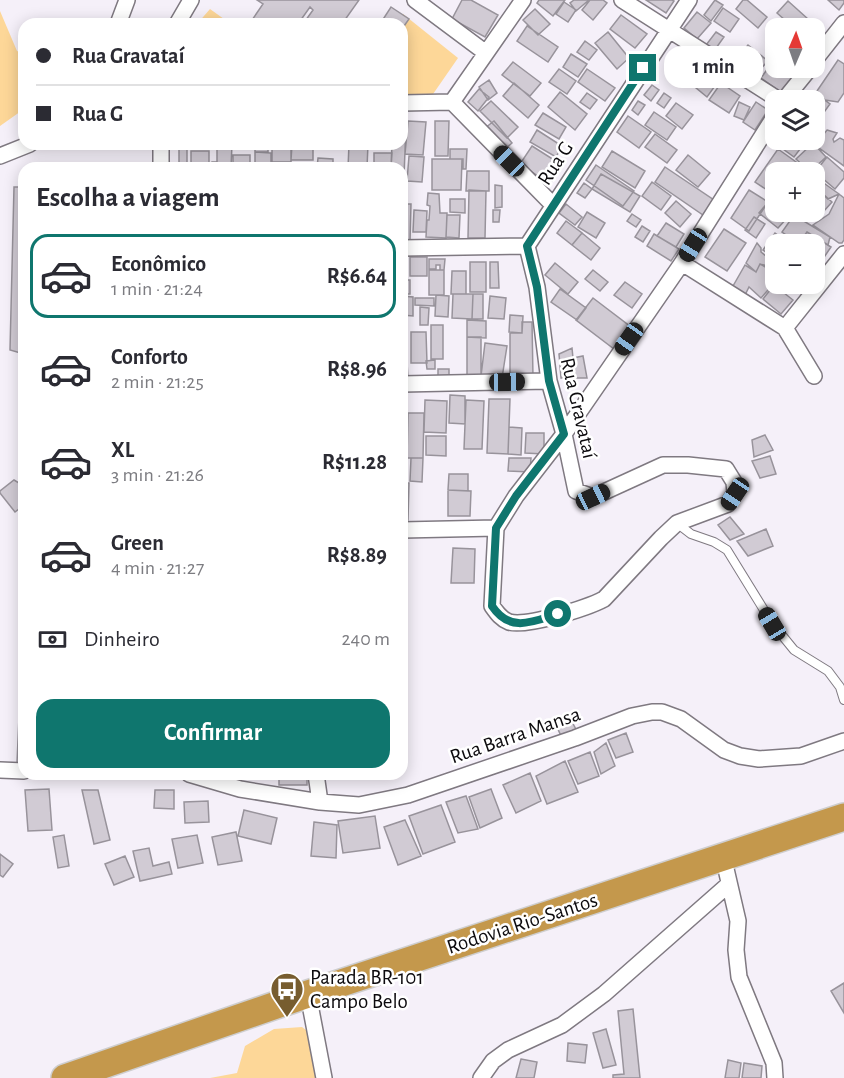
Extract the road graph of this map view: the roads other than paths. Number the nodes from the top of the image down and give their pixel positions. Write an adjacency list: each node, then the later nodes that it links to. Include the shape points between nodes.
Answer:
1 (127, 0): 7 (street)
2 (191, 0): 8 (street)
3 (415, 0): 12 (street)
4 (523, 0): 12 (street)
5 (622, 0): 10 (street)
6 (689, 0): 10 (street, Rua G)
7 (120, 18)
8 (180, 18)
9 (844, 23): 11 (street)
10 (669, 28): 15 (street); 21 (street, Rua G)
11 (825, 47)
12 (486, 53): 16 (street)
13 (802, 78): 14 (street)
14 (792, 90)
15 (765, 91)
16 (452, 102): 17 (street); 21 (street)
17 (408, 103)
18 (765, 131): 25 (street)
19 (18, 149): 20 (street)
20 (0, 156)
21 (553, 205): 22 (street, Rua G)
22 (527, 246): 23 (street); 28 (street, Rua Gravataí, via 537,287)
23 (408, 248)
24 (844, 254): 26 (street)
25 (682, 263): 26 (street); 30 (street)
26 (785, 328): 27 (street)
27 (814, 376)
28 (549, 381): 29 (street); 30 (street, Rua Gravataí)
29 (408, 384)
30 (564, 434): 31 (street, Rua Gravataí, via 576,491 593,497 663,465 726,469 734,482 735,494 728,504); 32 (street)
31 (677, 523): 32 (street, Rua Gravataí, via 604,598 593,605 523,624 499,616 492,606); 34 (lane, via 691,534 727,550 772,624 794,650 828,671)
32 (496, 528): 33 (street)
33 (408, 530)
34 (844, 700)
35 (844, 741): 40 (street, Rua Barra Mansa, via 801,756 759,759 724,750 681,719 652,712 408,795 359,805)
36 (0, 770): 37 (street)
37 (18, 771)
38 (209, 780): 40 (street, Rua Barra Mansa)
39 (317, 780): 40 (street)
40 (320, 802)
41 (844, 817): 42 (highway, Rodovia Rio-Santos)
42 (723, 856): 43 (street); 44 (highway, Rodovia Rio-Santos)
43 (729, 885): 47 (street, via 604,994 562,1025 508,1050 493,1061); 48 (street, via 738,921 739,977 774,1063)
44 (308, 994): 45 (highway, Rodovia Rio-Santos); 46 (street)
45 (65, 1078)
46 (324, 1078)
47 (481, 1078)
48 (775, 1078)

